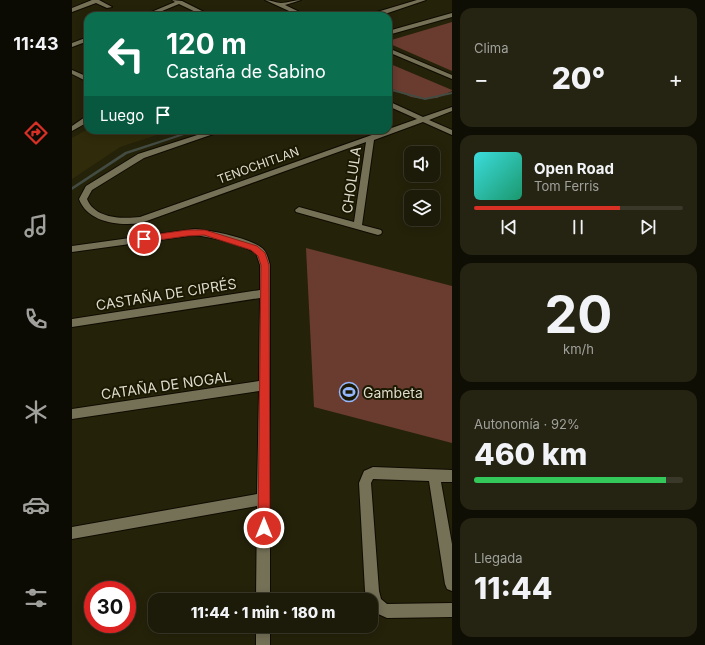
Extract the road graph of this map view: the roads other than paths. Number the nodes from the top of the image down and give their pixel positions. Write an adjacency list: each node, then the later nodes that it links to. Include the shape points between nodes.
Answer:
1 (96, 0): 7 (street); 8 (street)
2 (268, 0): 6 (street)
3 (298, 0): 6 (street)
4 (423, 0): 12 (street)
5 (178, 1): 9 (street); 10 (street)
6 (280, 5): 11 (street)
7 (109, 7)
8 (72, 10)
9 (155, 12)
10 (201, 12)
11 (296, 12)
12 (382, 12)
13 (452, 15): 15 (street)
14 (392, 26): 15 (street)
15 (399, 29): 16 (street)
16 (392, 32)
17 (84, 40): 18 (street)
18 (72, 45)
19 (392, 52): 22 (street)
20 (72, 72): 21 (street)
21 (84, 76)
22 (452, 77)
23 (84, 78): 24 (street)
24 (72, 82)
25 (392, 105): 27 (street)
26 (452, 109): 27 (street, TENOCHITLAN)
27 (424, 119): 30 (street, TENOCHITLAN); 31 (street)
28 (84, 122): 29 (street)
29 (72, 129)
30 (392, 130)
31 (452, 133)
32 (209, 134): 34 (street, TENOCHITLAN, via 140,156 89,188 83,199 85,205 104,218 118,221 141,220)
33 (381, 134): 34 (street, TENOCHITLAN)
34 (370, 138): 36 (street, CHOLULA)
35 (300, 210): 36 (street, CHOLULA)
36 (358, 225): 37 (street, CHOLULA)
37 (378, 232)
38 (72, 249): 39 (street, via 187,233 205,233 254,248 262,255 265,265)
39 (265, 293): 40 (street, CASTAÑA DE CIPRÉS); 41 (street)
40 (72, 323)
41 (264, 385): 42 (street, CATAÑA DE NOGAL); 45 (street)
42 (72, 414)
43 (434, 475): 44 (street); 47 (street); 49 (street, via 374,473 366,478 372,591 377,605 383,610)
44 (452, 476)
45 (264, 499): 46 (street); 48 (street)
46 (72, 533)
47 (452, 584)
48 (263, 593)
49 (452, 610)
50 (263, 633): 51 (street)
51 (263, 645)

